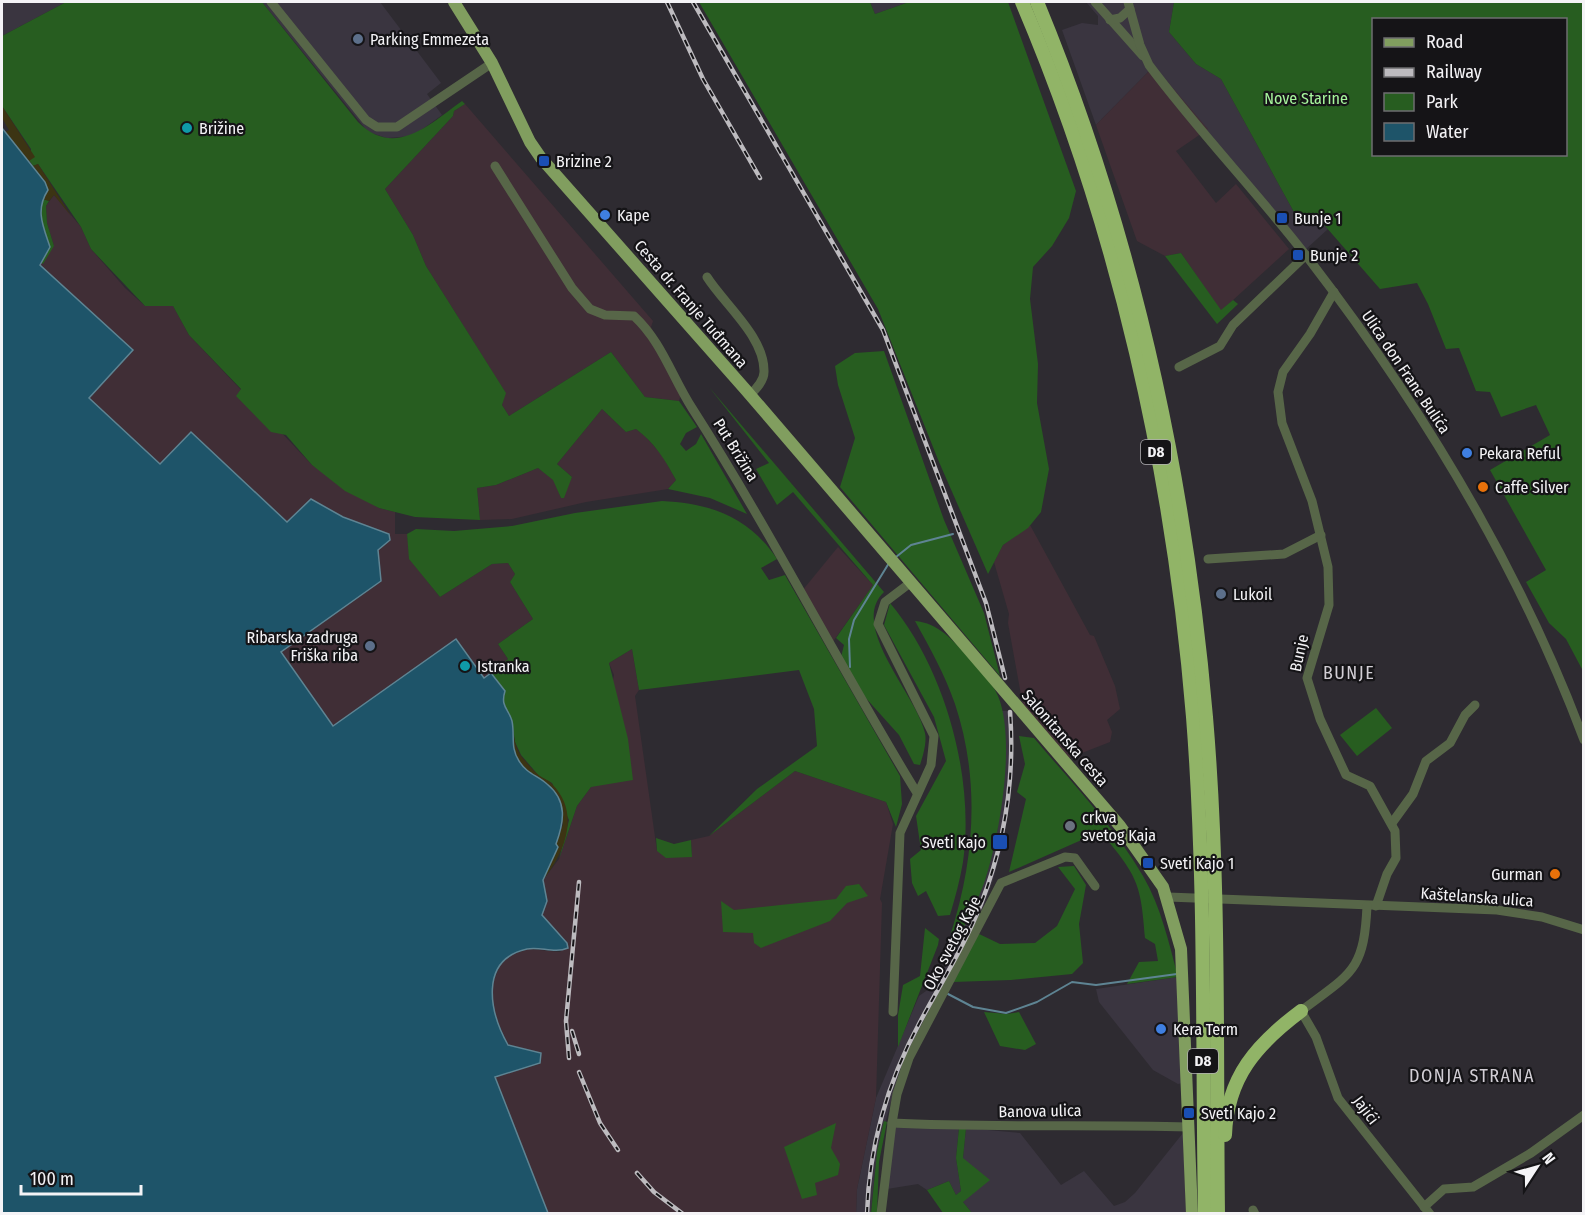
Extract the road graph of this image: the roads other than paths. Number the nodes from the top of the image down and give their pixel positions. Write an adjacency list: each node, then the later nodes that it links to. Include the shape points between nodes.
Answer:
1 (271, 2): 10 (street, via 353,104 377,127 397,127)
2 (454, 2): 10 (main road, Cesta dr. Franje Tuđmana)
3 (1022, 2): 8 (highway, D8)
4 (1037, 2): 8 (highway, D8)
5 (1095, 2): 7 (street, Ulica don Frane Bulića)
6 (1129, 5): 7 (street, via 1120,18); 9 (street)
7 (1110, 20): 9 (street, Ulica don Frane Bulića)
8 (1043, 33): 28 (highway, D8, via 1096,162 1130,282 1176,482 1206,717)
9 (1145, 57): 12 (street, Ulica don Frane Bulića)
10 (492, 63): 16 (main road, Cesta dr. Franje Tuđmana, via 541,158)
11 (495, 166): 23 (street, Put Brižina, via 572,288 590,309 605,315 634,316 664,353 682,393 748,498)
12 (1306, 255): 14 (street, Ulica don Frane Bulića); 15 (street, via 1233,325 1220,346)
13 (707, 277): 16 (street, via 746,327 760,353 764,373)
14 (1334, 292): 17 (street, Bunje, via 1283,372 1278,392 1282,423); 22 (street, Ulica don Frane Bulića, via 1392,373 1479,515 1544,643)
15 (1179, 367)
16 (750, 396): 19 (main road, Cesta dr. Franje Tuđmana)
17 (1321, 535): 18 (street, via 1284,554); 24 (street, Bunje, via 1328,567 1329,605 1307,678 1320,719 1346,775 1370,786)
18 (1208, 559)
19 (899, 570): 20 (main road, Salonitanska cesta)
20 (910, 583): 23 (street, via 885,602 878,624 934,736 931,765); 26 (main road, Salonitanska cesta, via 1120,826)
21 (1475, 705): 24 (street, via 1450,743 1426,761 1413,794)
22 (1584, 740)
23 (916, 793): 31 (street, via 900,833)
24 (1392, 823): 27 (street, Bunje, via 1396,858)
25 (1095, 885): 33 (street, Oko svetog Kaje, via 1076,858 1065,857 1001,883 917,1040 897,1094)
26 (1168, 897): 27 (street, Kaštelanska ulica); 34 (main road, Salonitanska cesta, via 1183,964)
27 (1372, 906): 29 (street, Kaštelanska ulica, via 1525,913); 30 (street, via 1358,962 1341,981)
28 (1209, 910): 35 (highway, D8); 39 (highway, D8)
29 (1583, 929)
30 (1301, 1011): 35 (highway, via 1252,1054 1238,1080 1226,1126 1224,1165); 36 (street, Jajići, via 1316,1037 1338,1098)
31 (893, 1012)
32 (1584, 1115): 36 (street, via 1531,1153 1473,1187 1444,1189)
33 (892, 1123): 34 (street, Banova ulica, via 1014,1128); 37 (street, Oko svetog Kaje)
34 (1189, 1127): 38 (main road, Salonitanska cesta)
35 (1218, 1174): 40 (highway, D8)
36 (1427, 1210)
37 (881, 1214)
38 (1192, 1214)
39 (1205, 1214)
40 (1218, 1214)

